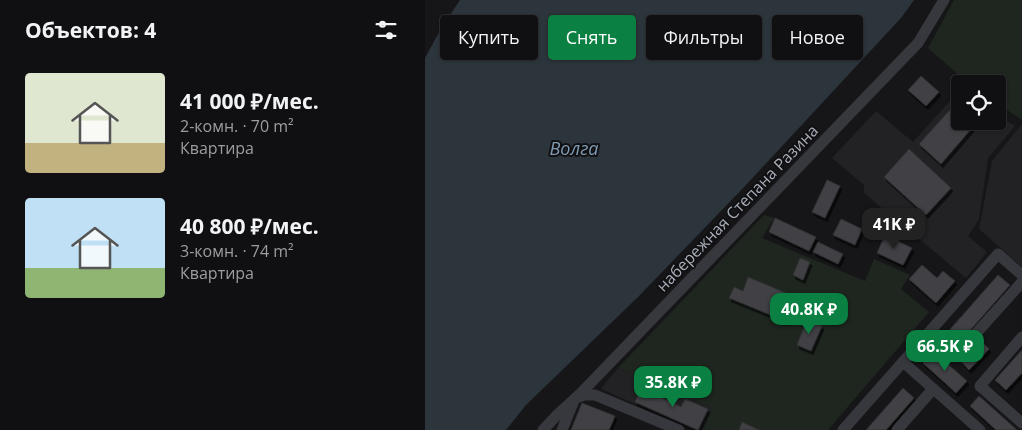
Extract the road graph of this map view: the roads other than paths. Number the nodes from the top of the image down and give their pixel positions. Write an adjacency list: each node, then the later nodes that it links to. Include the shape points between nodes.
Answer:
1 (944, 0): 8 (street, набережная Степана Разина, via 918,43)
2 (1022, 275): 6 (street, via 998,254)
3 (1022, 282): 5 (street)
4 (1022, 338): 9 (street, via 979,386)
5 (962, 349)
6 (903, 362): 7 (street); 13 (street)
7 (933, 389): 14 (street); 15 (street)
8 (574, 399): 10 (street, набережная Степана Разина); 11 (street); 12 (street, via 595,395)
9 (1022, 424)
10 (543, 430)
11 (562, 430)
12 (679, 430)
13 (843, 430)
14 (897, 430)
15 (980, 430)

